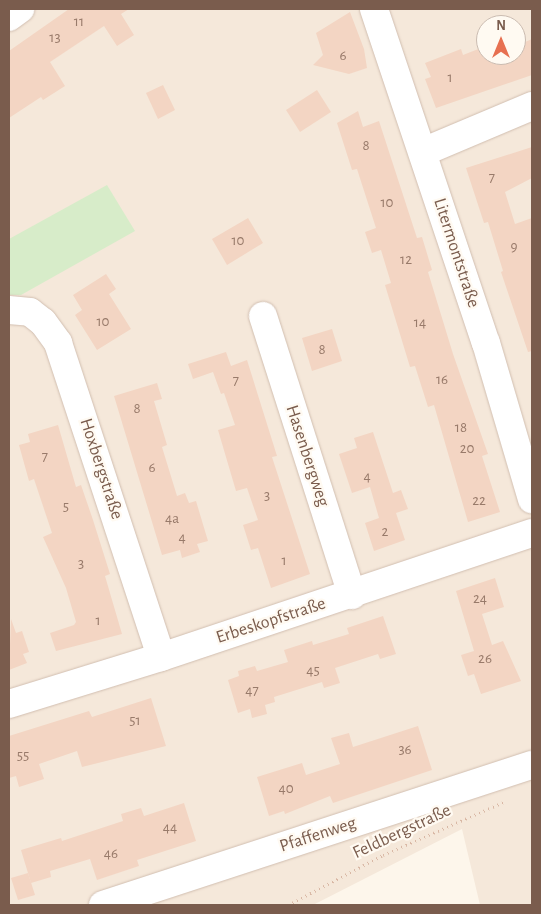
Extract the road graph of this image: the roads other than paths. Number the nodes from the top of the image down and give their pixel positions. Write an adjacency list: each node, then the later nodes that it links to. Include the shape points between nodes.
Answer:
1 (20, 9): 3 (street)
2 (374, 9): 5 (street, Litermontstraße)
3 (9, 17)
4 (532, 106): 5 (street)
5 (424, 152): 8 (street, Litermontstraße)
6 (9, 310): 11 (street, Hoxbergstraße, via 30,312 43,322 58,343)
7 (263, 316): 10 (street, Hasenbergweg)
8 (532, 499)
9 (532, 533): 10 (street, Erbeskopfstraße)
10 (352, 595): 11 (street, Erbeskopfstraße)
11 (161, 657): 12 (street, Erbeskopfstraße)
12 (9, 704)
13 (532, 765): 14 (street, Pfaffenweg)
14 (103, 905)

